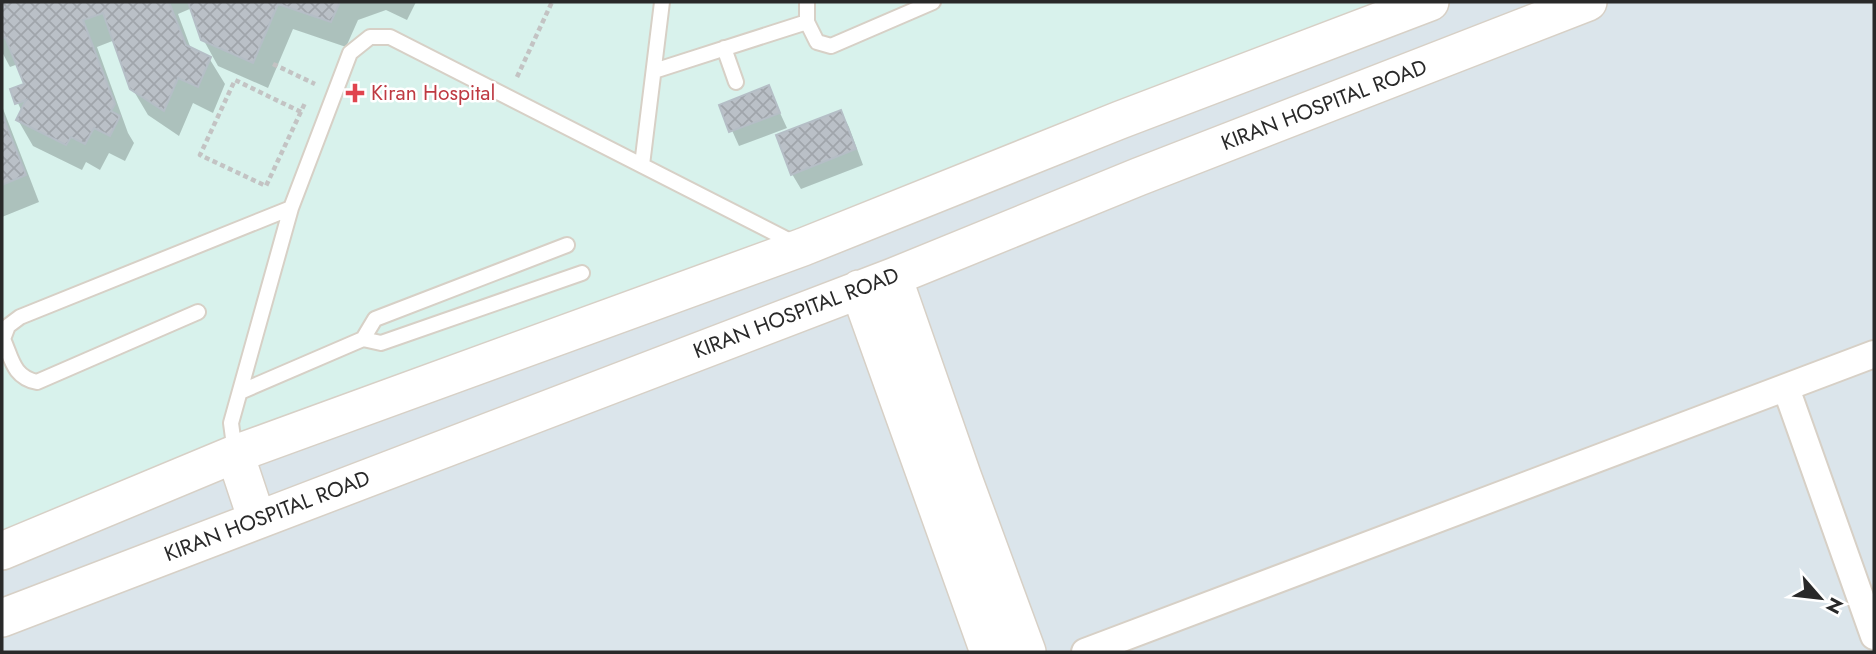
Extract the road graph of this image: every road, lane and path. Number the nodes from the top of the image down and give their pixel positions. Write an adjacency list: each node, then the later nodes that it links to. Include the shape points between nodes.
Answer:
1 (552, 2): 14 (path)
2 (662, 2): 10 (lane)
3 (807, 2): 7 (lane)
4 (933, 2): 7 (lane, via 831,46 817,42)
5 (1430, 2): 16 (main road)
6 (1588, 2): 18 (main road, KIRAN HOSPITAL ROAD)
7 (807, 22): 8 (lane)
8 (724, 48): 10 (lane); 11 (lane)
9 (273, 64): 12 (path)
10 (654, 71): 17 (lane)
11 (736, 82)
12 (314, 83): 13 (path); 15 (path)
13 (335, 93): 14 (lane, via 350,53 361,42 378,36 390,37); 19 (lane)
14 (507, 97): 17 (lane)
15 (301, 112): 15 (path, via 267,186 200,155 235,80)
16 (1120, 120): 18 (main road); 21 (main road)
17 (642, 165): 21 (lane)
18 (1138, 177): 23 (main road, KIRAN HOSPITAL ROAD)
19 (291, 208): 26 (lane, via 19,317); 31 (lane)
20 (567, 245): 27 (lane, via 375,319)
21 (803, 247): 32 (main road)
22 (582, 273): 27 (lane, via 381,343)
23 (893, 277): 24 (main road, KIRAN HOSPITAL ROAD); 29 (main road)
24 (859, 289): 29 (main road); 34 (main road, KIRAN HOSPITAL ROAD)
25 (198, 313): 26 (lane, via 37,382 16,371)
26 (3, 338)
27 (363, 339): 31 (lane)
28 (1874, 354): 30 (street)
29 (909, 376): 33 (main road)
30 (1786, 388): 37 (street); 40 (street)
31 (240, 393): 32 (lane, via 230,423)
32 (235, 454): 34 (main road); 35 (main road)
33 (945, 481): 38 (main road); 39 (main road)
34 (257, 520): 36 (main road, KIRAN HOSPITAL ROAD)
35 (2, 551)
36 (2, 618)
37 (1874, 636)
38 (989, 652)
39 (1027, 652)
40 (1085, 652)

